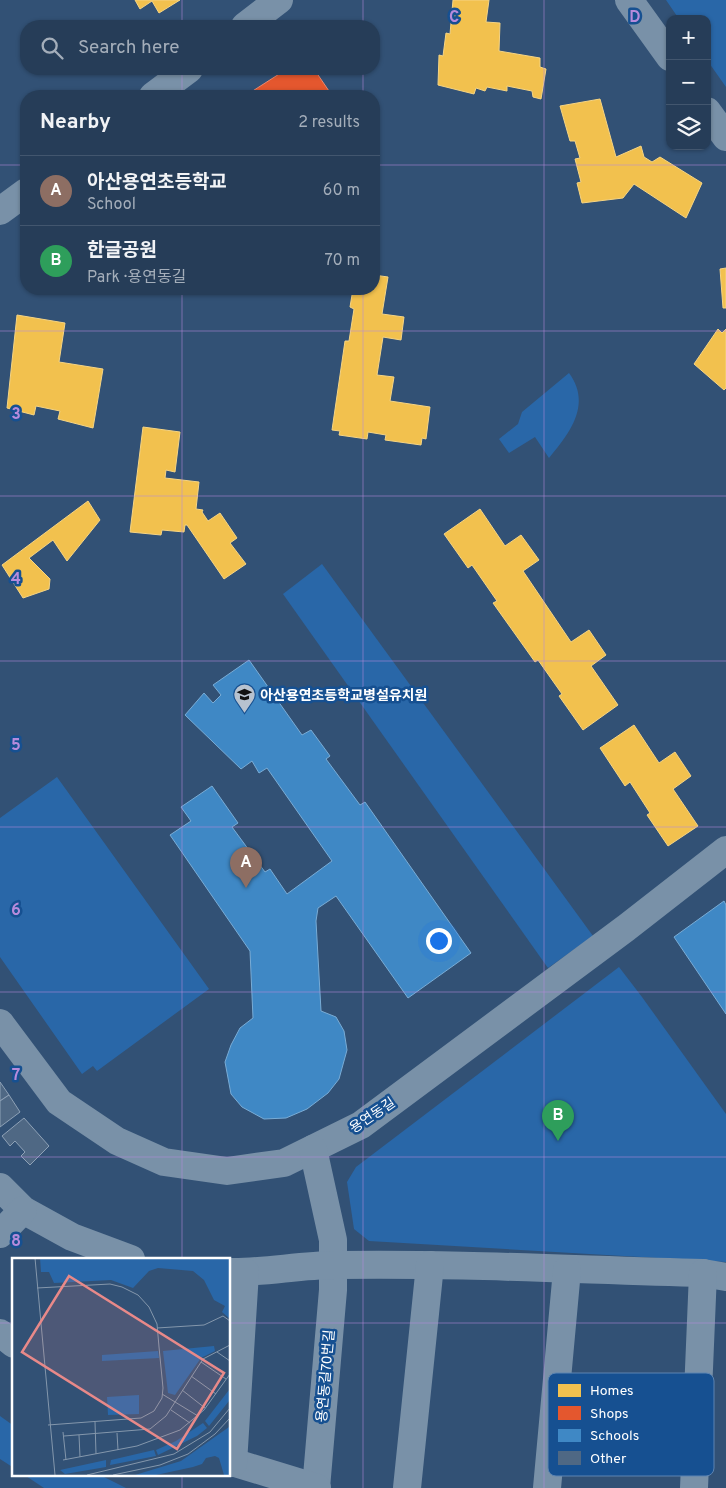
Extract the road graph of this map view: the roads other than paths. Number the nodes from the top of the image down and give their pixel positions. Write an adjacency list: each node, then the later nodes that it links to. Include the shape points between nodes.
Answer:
1 (279, 0): 3 (street)
2 (629, 0): 4 (street)
3 (253, 20)
4 (666, 51)
5 (181, 75): 6 (street)
6 (161, 90)
7 (711, 116): 8 (street)
8 (726, 137)
9 (20, 196): 10 (street)
10 (0, 211)
11 (726, 850): 13 (street, 용연동길, via 361,1125)
12 (0, 1023): 13 (street, 용연동길, via 59,1102 117,1142 164,1162 227,1171 284,1163)
13 (312, 1149): 18 (street, 용연동길70번길, via 333,1240)
14 (0, 1187): 15 (street)
15 (23, 1210): 16 (street); 17 (street, via 72,1237)
16 (0, 1234)
17 (128, 1258)
18 (333, 1264): 19 (street); 21 (street); 28 (street, 용연동길70번길)
19 (430, 1265): 20 (street); 29 (street)
20 (567, 1270): 22 (street); 25 (street)
21 (237, 1272): 27 (street, 용연동길70번길)
22 (715, 1275): 26 (street)
23 (0, 1333): 24 (street)
24 (12, 1342)
25 (558, 1373)
26 (705, 1373)
27 (231, 1462): 28 (street, 용연동길70번길)
28 (316, 1488)
29 (407, 1488)

